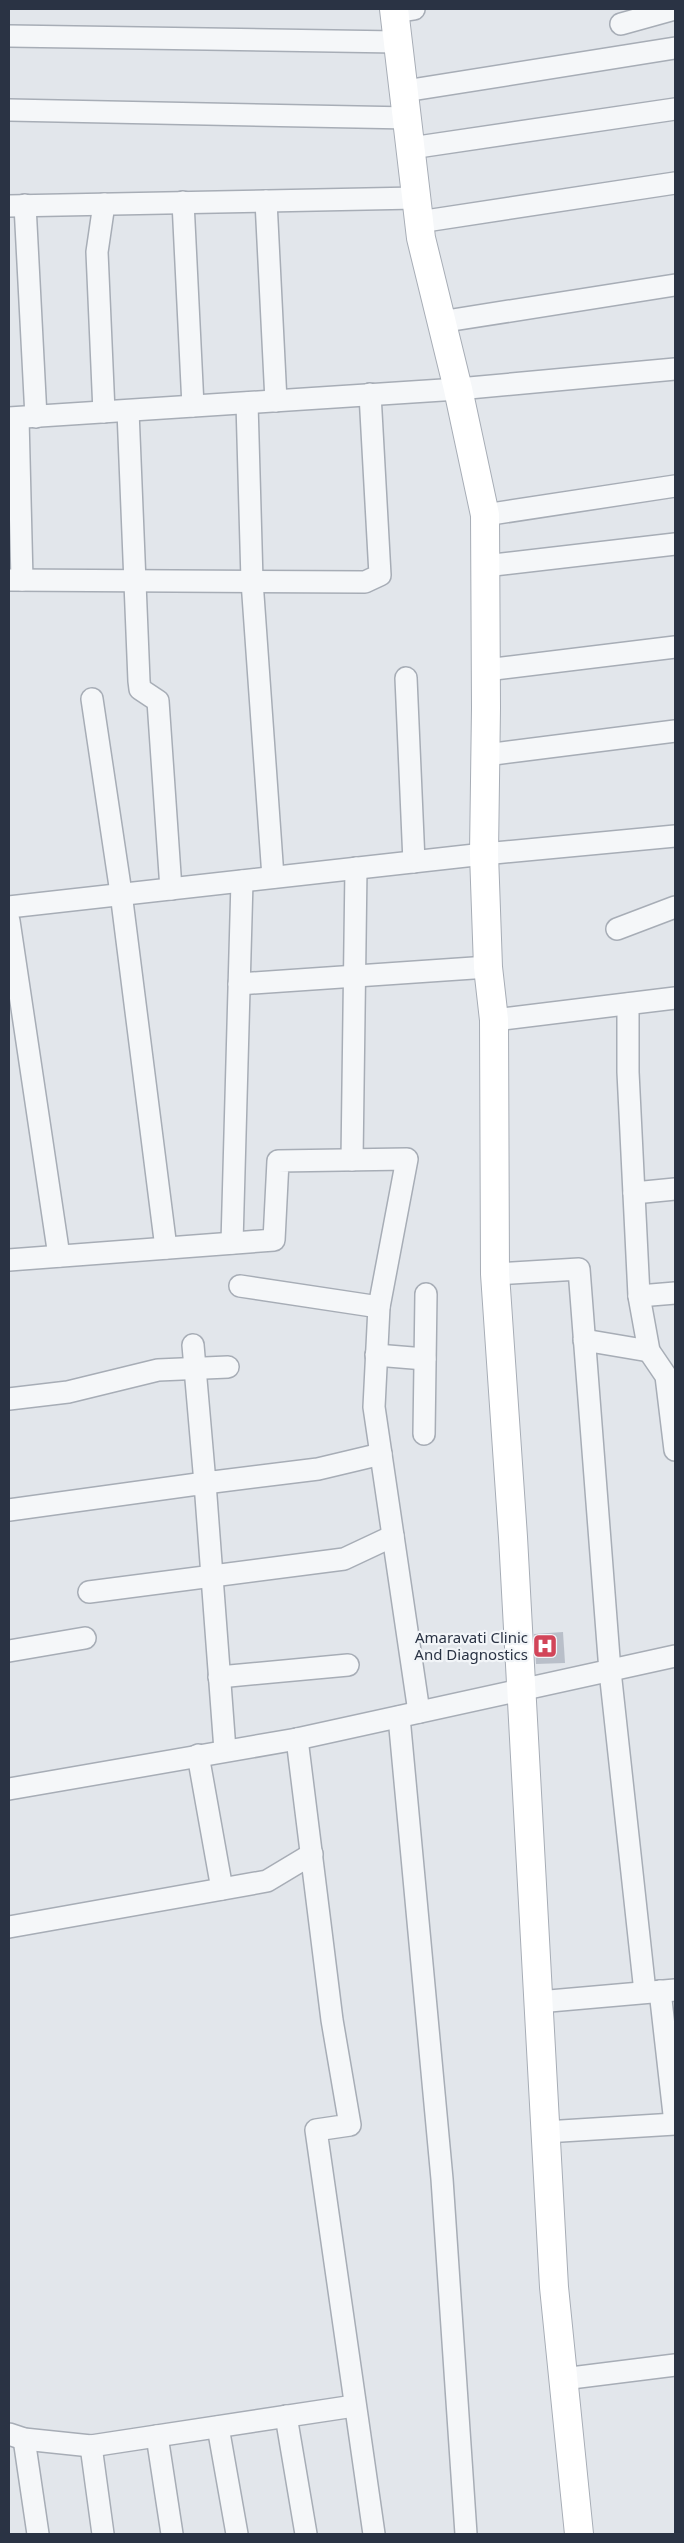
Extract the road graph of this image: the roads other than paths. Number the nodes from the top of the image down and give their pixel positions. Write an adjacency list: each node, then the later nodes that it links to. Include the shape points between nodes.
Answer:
1 (675, 9): 3 (street)
2 (401, 10): 5 (street)
3 (620, 16): 7 (street)
4 (9, 36): 5 (street)
5 (396, 42): 8 (street)
6 (675, 48): 7 (street)
7 (622, 56): 8 (street)
8 (405, 91): 11 (street)
9 (675, 109): 12 (street)
10 (9, 110): 11 (street)
11 (409, 118): 12 (street)
12 (411, 148): 18 (street)
13 (675, 183): 18 (street)
14 (266, 201): 15 (street); 18 (street); 24 (street)
15 (183, 202): 16 (street); 26 (street)
16 (104, 204): 17 (street); 28 (street, via 97,252)
17 (17, 206): 29 (street)
18 (418, 210): 20 (street)
19 (675, 285): 20 (street)
20 (440, 322): 22 (street)
21 (675, 369): 22 (street)
22 (458, 388): 23 (street); 31 (street)
23 (370, 394): 24 (street); 36 (street, via 380,575 365,582)
24 (276, 401): 25 (street)
25 (247, 403): 26 (street); 36 (street)
26 (193, 406): 27 (street)
27 (128, 410): 28 (street); 35 (street)
28 (104, 412): 29 (street)
29 (21, 418): 34 (street)
30 (675, 486): 31 (street)
31 (485, 514): 33 (street)
32 (675, 544): 33 (street)
33 (485, 566): 38 (street)
34 (15, 580): 35 (street)
35 (135, 580): 36 (street); 49 (street, via 139,684 140,689 158,701)
36 (252, 581): 47 (street)
37 (675, 647): 38 (street)
38 (486, 670): 42 (street)
39 (406, 678): 45 (street)
40 (92, 699): 50 (street)
41 (675, 731): 42 (street)
42 (486, 755): 44 (street)
43 (675, 836): 44 (street)
44 (484, 854): 45 (street); 55 (street)
45 (414, 862): 46 (street)
46 (356, 868): 47 (street); 56 (street)
47 (273, 878): 48 (street)
48 (242, 881): 49 (street); 57 (street)
49 (171, 889): 50 (street)
50 (120, 893): 51 (street); 65 (street)
51 (9, 907)
52 (675, 907): 54 (street)
53 (9, 921): 66 (street)
54 (617, 929)
55 (488, 967): 56 (street); 60 (street)
56 (355, 977): 57 (street); 61 (street)
57 (239, 984): 64 (street)
58 (675, 998): 59 (street)
59 (628, 1004): 60 (street); 63 (street)
60 (494, 1020): 68 (street)
61 (352, 1160): 64 (street, via 278,1161 274,1240); 73 (street, via 407,1159)
62 (675, 1189): 63 (street)
63 (634, 1193): 72 (street)
64 (232, 1243): 65 (street)
65 (166, 1248): 66 (street)
66 (59, 1256): 67 (street)
67 (9, 1260)
68 (495, 1274): 74 (street, via 579,1269); 96 (street)
69 (240, 1286): 73 (street)
70 (675, 1293): 72 (street)
71 (426, 1294): 78 (street)
72 (640, 1296): 76 (street)
73 (379, 1307): 77 (street)
74 (584, 1340): 76 (street); 94 (street)
75 (193, 1345): 80 (street)
76 (649, 1351): 83 (street, via 666,1376)
77 (376, 1355): 78 (street); 84 (street, via 374,1408)
78 (425, 1359): 82 (street)
79 (228, 1367): 80 (street)
80 (195, 1369): 81 (street, via 158,1370 68,1392); 85 (street)
81 (9, 1399)
82 (424, 1434)
83 (675, 1450)
84 (381, 1454): 85 (street, via 318,1469); 87 (street)
85 (205, 1483): 86 (street); 88 (street)
86 (9, 1510)
87 (393, 1536): 88 (street, via 344,1559); 97 (street)
88 (212, 1575): 89 (street); 95 (street)
89 (89, 1592)
90 (85, 1638): 91 (street)
91 (9, 1651)
92 (675, 1656): 94 (street)
93 (348, 1665): 95 (street)
94 (610, 1671): 96 (street); 105 (street)
95 (219, 1676): 99 (street)
96 (521, 1690): 97 (street); 106 (street)
97 (409, 1714): 98 (street); 123 (street)
98 (297, 1739): 99 (street); 102 (street)
99 (225, 1750): 100 (street)
100 (198, 1755): 101 (street); 103 (street)
101 (9, 1789)
102 (312, 1854): 103 (street, via 266,1881); 111 (street, via 332,2020 350,2125 316,2130)
103 (222, 1889): 104 (street)
104 (9, 1927)
105 (660, 1991): 106 (street); 107 (street)
106 (538, 2002): 108 (street)
107 (675, 2123): 108 (street)
108 (545, 2132): 110 (street)
109 (675, 2365): 110 (street)
110 (563, 2380): 124 (street)
111 (354, 2406): 112 (street); 122 (street)
112 (286, 2416): 113 (street); 121 (street)
113 (218, 2427): 115 (street); 120 (street)
114 (16, 2436): 116 (street); 117 (street)
115 (158, 2436): 116 (street); 119 (street)
116 (91, 2446): 118 (street)
117 (38, 2534)
118 (103, 2534)
119 (172, 2534)
120 (237, 2534)
121 (306, 2534)
122 (374, 2534)
123 (466, 2534)
124 (579, 2534)

